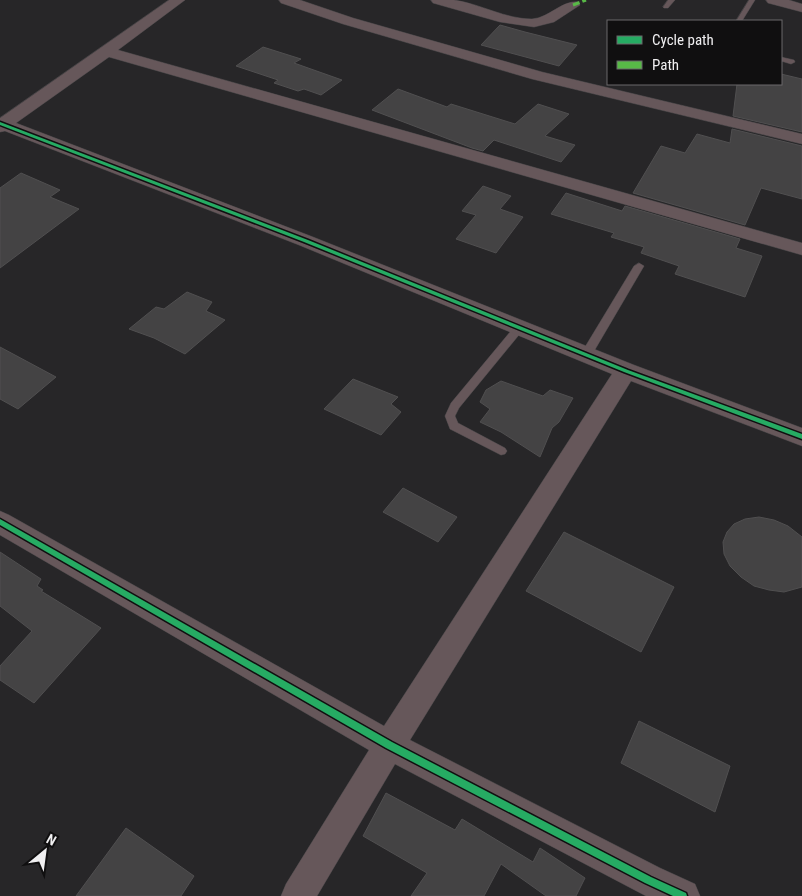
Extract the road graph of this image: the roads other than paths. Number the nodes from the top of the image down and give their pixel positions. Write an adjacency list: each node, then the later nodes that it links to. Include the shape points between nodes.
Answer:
1 (178, 0): 11 (street)
2 (286, 0): 15 (street, via 538,76)
3 (438, 0): 7 (street, via 535,23)
4 (672, 0): 8 (lane)
5 (752, 0): 10 (lane)
6 (773, 0): 9 (street)
7 (573, 5)
8 (666, 7)
9 (802, 8)
10 (739, 20)
11 (106, 52): 14 (street); 16 (street)
12 (782, 59): 13 (lane)
13 (791, 62)
14 (1, 125): 18 (street, via 306,241)
15 (802, 139)
16 (802, 249)
17 (639, 266): 19 (lane)
18 (519, 328): 19 (street); 22 (lane, via 450,416 454,426)
19 (586, 355): 20 (street)
20 (626, 371): 21 (street); 24 (street)
21 (802, 437)
22 (501, 451)
23 (0, 522): 24 (street)
24 (389, 744): 25 (street); 26 (street)
25 (298, 896)
26 (683, 896)

